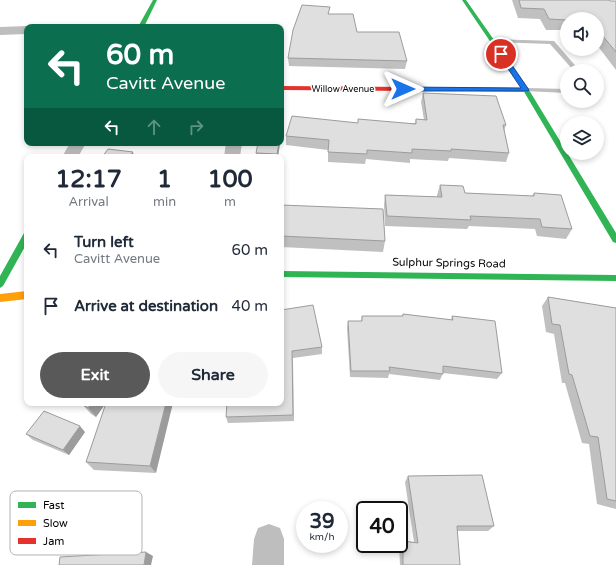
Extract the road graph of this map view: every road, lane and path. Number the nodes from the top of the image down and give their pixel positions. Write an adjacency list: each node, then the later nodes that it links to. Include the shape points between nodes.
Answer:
1 (464, 0): 6 (street)
2 (156, 1): 3 (street)
3 (142, 24)
4 (0, 30): 5 (street)
5 (24, 30)
6 (492, 41): 7 (lane, via 552,42); 9 (street)
7 (570, 64)
8 (284, 88): 9 (street, Willow Avenue)
9 (526, 90): 10 (lane); 12 (street)
10 (560, 91)
11 (24, 240): 15 (street)
12 (616, 240)
13 (284, 274): 14 (street, Sulphur Springs Road)
14 (616, 278)
15 (0, 284)
16 (24, 295): 17 (street)
17 (0, 298)

